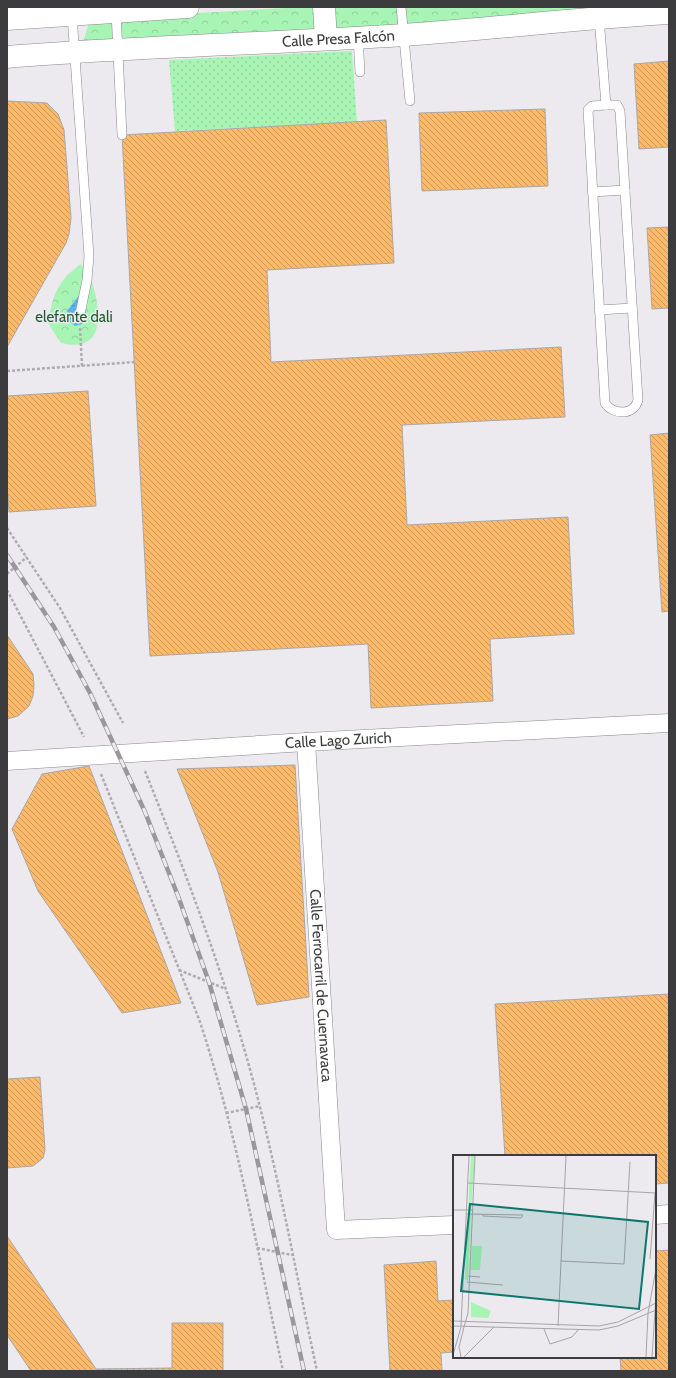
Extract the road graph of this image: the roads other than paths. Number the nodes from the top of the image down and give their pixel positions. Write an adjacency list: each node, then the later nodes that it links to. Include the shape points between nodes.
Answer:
1 (188, 7): 5 (street)
2 (324, 7): 12 (street)
3 (401, 7): 10 (lane)
4 (626, 11): 6 (street, Calle Presa Falcón); 7 (street, Calle Presa Falcón)
5 (116, 12): 8 (street); 13 (lane)
6 (599, 12): 10 (street, Calle Presa Falcón); 18 (lane)
7 (669, 13)
8 (72, 15): 9 (street); 14 (lane)
9 (7, 19)
10 (404, 35): 11 (street, Calle Presa Falcón); 17 (lane)
11 (358, 37): 12 (street, Calle Presa Falcón); 16 (lane)
12 (326, 39): 13 (street, Calle Presa Falcón)
13 (118, 49): 14 (street, Calle Presa Falcón); 19 (lane)
14 (75, 51): 15 (street, Calle Presa Falcón); 24 (lane, via 89,256)
15 (7, 57)
16 (360, 72)
17 (410, 100)
18 (606, 105): 20 (lane, via 617,105 620,111); 21 (lane, via 592,106 588,110)
19 (122, 135)
20 (625, 190): 21 (lane); 22 (lane)
21 (592, 192): 23 (lane)
22 (632, 308): 23 (lane); 23 (lane, via 638,400 636,407 631,411 615,411 605,402)
23 (599, 310)
24 (80, 314)
25 (669, 723): 26 (street, Calle Lago Zurich)
26 (306, 742): 27 (street, Calle Lago Zurich); 30 (street, Calle Ferrocarril de Cuernavaca, via 336,1230)
27 (7, 761)
28 (669, 1214): 29 (street)
29 (656, 1215)
30 (453, 1225)

